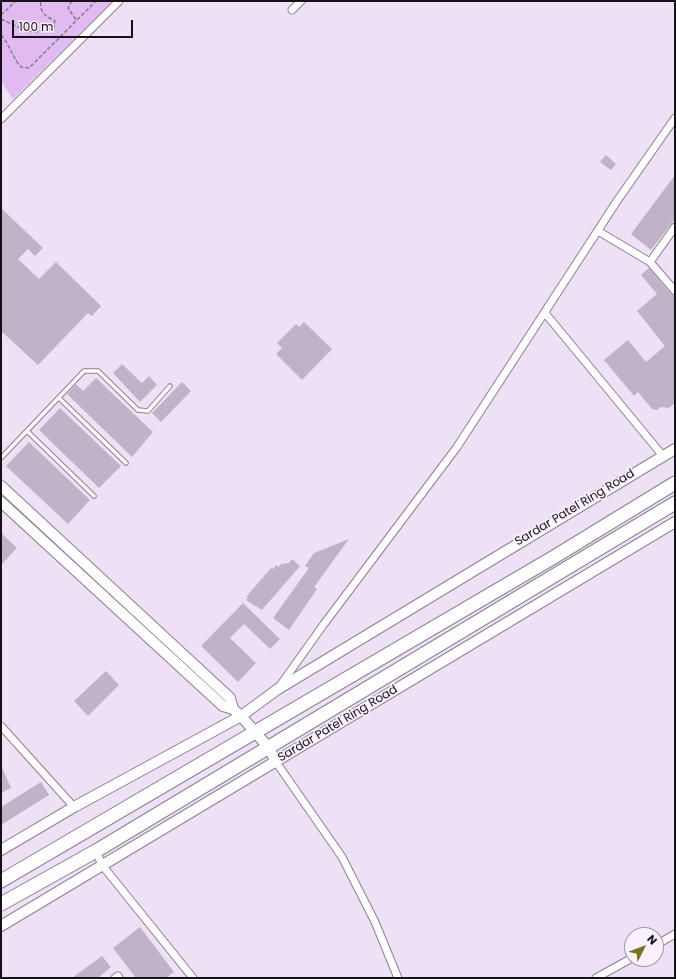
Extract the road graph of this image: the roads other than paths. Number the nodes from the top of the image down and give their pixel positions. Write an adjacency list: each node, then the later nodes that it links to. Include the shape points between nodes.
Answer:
1 (119, 1): 5 (street)
2 (302, 1): 3 (street)
3 (292, 10)
4 (675, 118): 7 (street)
5 (1, 119)
6 (675, 227): 8 (street)
7 (598, 231): 8 (street); 10 (street)
8 (650, 262): 9 (street)
9 (675, 291)
10 (545, 313): 15 (street); 26 (street, via 457,447)
11 (170, 386): 12 (lane, via 148,411 138,410 98,371 84,371)
12 (59, 398): 13 (lane); 17 (lane)
13 (27, 431): 16 (lane); 20 (lane)
14 (675, 449): 15 (street, Sardar Patel Ring Road)
15 (663, 456): 26 (street, Sardar Patel Ring Road)
16 (1, 458)
17 (126, 463)
18 (675, 484): 24 (highway)
19 (1, 486): 27 (street, via 230,698)
20 (94, 496)
21 (1, 502): 27 (street, via 223,706)
22 (675, 503): 25 (highway, Sardar Patel Ring Road)
23 (675, 522): 31 (street, Sardar Patel Ring Road)
24 (516, 579): 25 (highway); 29 (highway)
25 (525, 593): 30 (highway, Sardar Patel Ring Road)
26 (278, 689): 27 (street, Sardar Patel Ring Road)
27 (237, 713): 29 (street); 32 (street, Sardar Patel Ring Road)
28 (1, 726): 32 (street)
29 (254, 732): 30 (street); 36 (highway)
30 (268, 748): 31 (street); 34 (highway, Sardar Patel Ring Road)
31 (276, 762): 35 (street, Sardar Patel Ring Road); 45 (street, via 342,857 375,922)
32 (74, 807): 33 (street, Sardar Patel Ring Road)
33 (1, 850)
34 (96, 851): 35 (street); 37 (highway, Sardar Patel Ring Road)
35 (102, 866): 38 (street, Sardar Patel Ring Road); 42 (street)
36 (1, 881)
37 (1, 904)
38 (1, 926)
39 (675, 934): 40 (street)
40 (664, 940)
41 (624, 962): 46 (street)
42 (189, 977)
43 (115, 978): 44 (street)
44 (119, 978)
45 (398, 978)
46 (596, 978)

